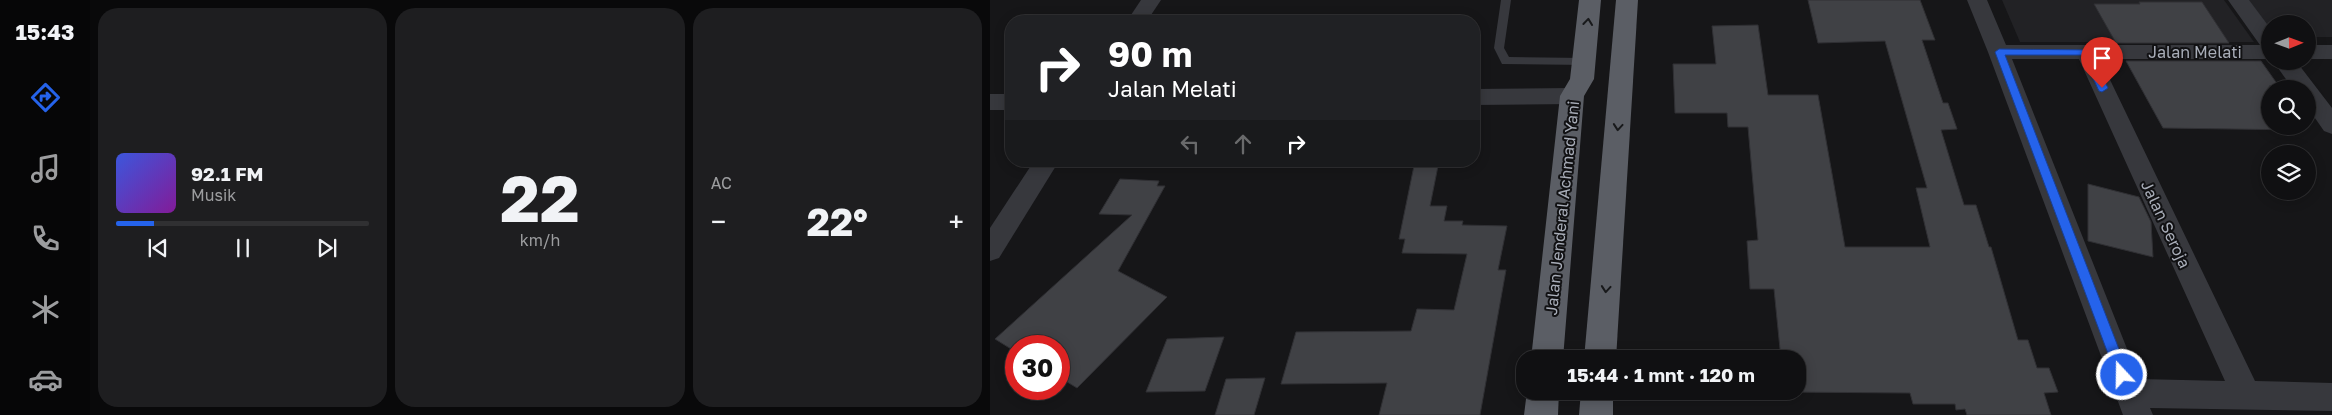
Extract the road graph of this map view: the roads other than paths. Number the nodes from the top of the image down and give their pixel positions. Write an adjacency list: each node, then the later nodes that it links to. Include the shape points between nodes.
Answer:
1 (1151, 0): 7 (street)
2 (1506, 0): 15 (lane, via 1499,48 1506,61)
3 (1590, 0): 15 (highway, Jalan Jenderal Achmad Yani, one-way to 3)
4 (1627, 0): 14 (highway)
5 (1977, 0): 9 (street)
6 (2238, 0): 8 (street)
7 (1141, 15)
8 (2261, 31)
9 (1999, 52): 10 (street, Jalan Melati); 29 (street)
10 (2086, 52): 11 (street, Jalan Melati); 25 (street, Jalan Seroja)
11 (2261, 52)
12 (2316, 52): 13 (street)
13 (2332, 52)
14 (1622, 78): 15 (highway); 24 (highway, one-way to 24)
15 (1579, 79): 16 (street); 23 (highway, Jalan Jenderal Achmad Yani)
16 (1480, 96)
17 (990, 102): 18 (street)
18 (1005, 102)
19 (2316, 103): 20 (street)
20 (2332, 125)
21 (1043, 167): 22 (street)
22 (990, 250)
23 (1548, 350)
24 (1601, 350)
25 (2246, 395): 26 (street); 29 (street)
26 (2332, 397)
27 (1543, 400): 30 (highway)
28 (1597, 400): 31 (highway)
29 (2134, 404)
30 (1541, 415)
31 (1596, 415)

